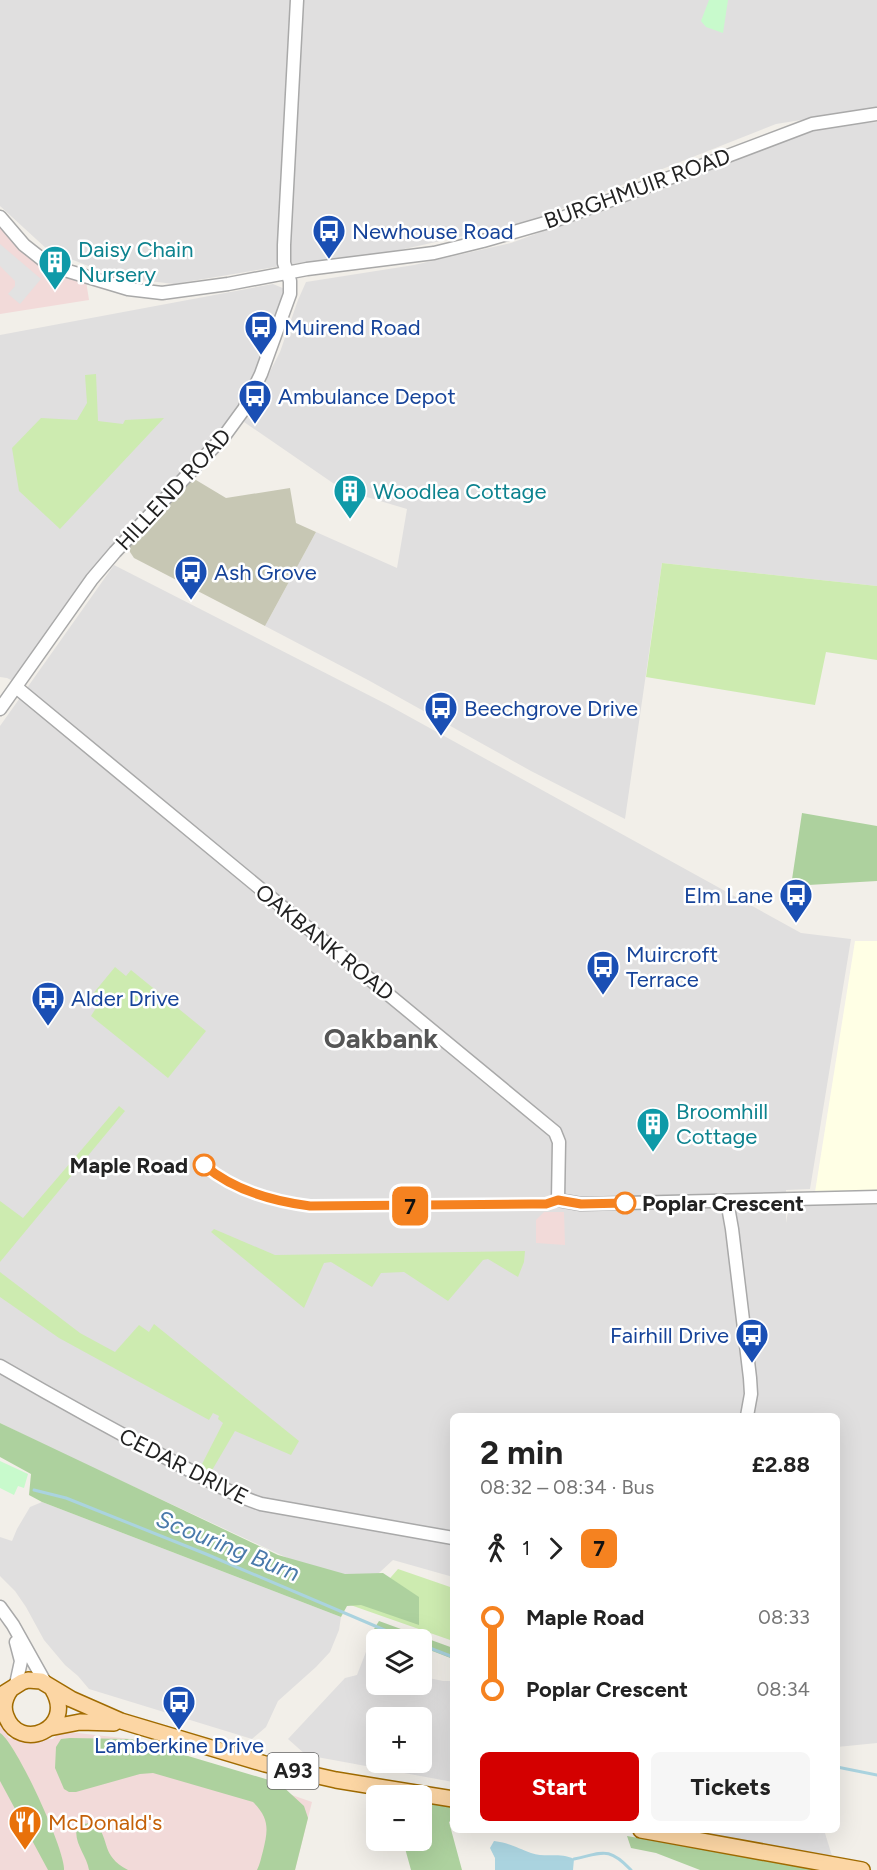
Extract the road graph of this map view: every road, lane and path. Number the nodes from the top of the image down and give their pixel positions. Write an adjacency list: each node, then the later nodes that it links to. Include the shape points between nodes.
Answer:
1 (297, 0): 4 (street, via 284,245)
2 (877, 114): 4 (street, BURGHMUIR ROAD, via 812,124 581,211 483,240 434,253)
3 (0, 217): 4 (street, BURGHMUIR ROAD, via 43,260 128,289 162,293)
4 (288, 273): 5 (street, HILLEND ROAD, via 290,294 244,409 225,435 92,579)
5 (16, 687): 6 (street, HILLEND ROAD); 8 (street, OAKBANK ROAD, via 555,1132 559,1142 558,1200 581,1204)
6 (0, 709)
7 (877, 1197): 8 (street, OAKBANK ROAD)
8 (727, 1201): 10 (street, via 750,1378)
9 (0, 1366): 11 (street, CEDAR DRIVE, via 244,1499)
10 (748, 1413)
11 (450, 1537)
12 (2, 1609): 13 (street); 14 (street, via 20,1652 20,1670)
13 (50, 1687): 14 (main road, A93, via 28,1680); 16 (main road, A93); 17 (main road, via 59,1710)
14 (9, 1690): 15 (main road, A93)
15 (3, 1715): 17 (main road, A93, via 13,1728 26,1734)
16 (137, 1727): 17 (main road, A93, via 80,1722); 18 (main road, A93, via 300,1773)
17 (49, 1728)
18 (450, 1798)
19 (658, 1833): 20 (main road)
20 (862, 1870)

